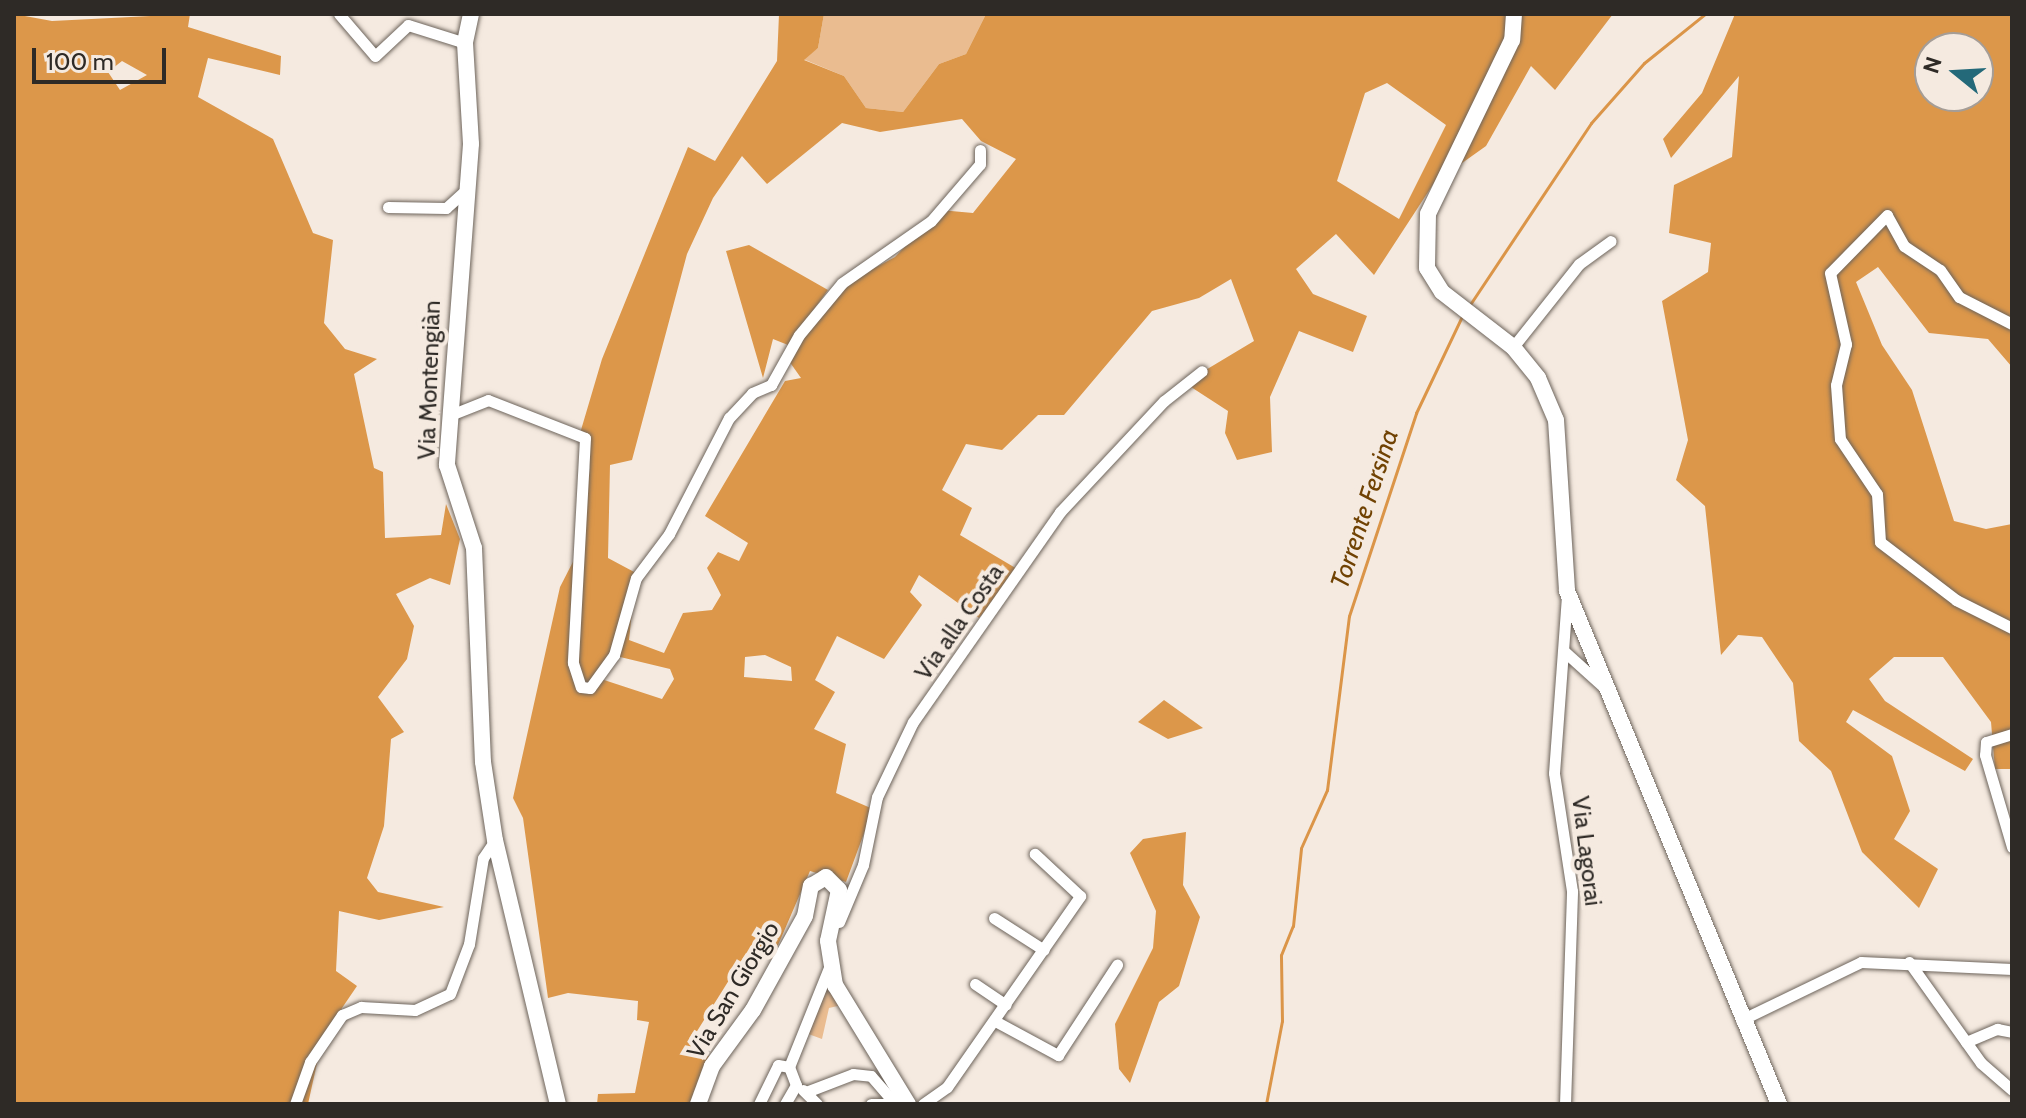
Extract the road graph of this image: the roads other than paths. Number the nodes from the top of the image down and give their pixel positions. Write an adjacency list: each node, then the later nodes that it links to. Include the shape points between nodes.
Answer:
1 (339, 14): 4 (street, via 375,56 408,25)
2 (471, 14): 4 (street, Via Montengiàn)
3 (1514, 14): 10 (street, Via Lagorai, via 1512,40 1428,214 1424,250 1442,292)
4 (465, 43): 6 (street, Via Montengiàn, via 471,144)
5 (980, 150): 12 (street, via 980,164 931,221 842,283 806,325 771,385 729,418 669,534 636,578 614,655 590,688 581,687 573,663 585,438 488,400)
6 (464, 192): 7 (street, via 446,208); 12 (street, Via Montengiàn)
7 (388, 207)
8 (1611, 241): 10 (street, via 1579,264)
9 (2012, 324): 14 (street, via 1959,297 1940,270 1904,246 1887,215 1830,273 1846,344 1836,385 1840,439 1877,494 1880,542 1956,600)
10 (1513, 347): 13 (street, Via Lagorai, via 1538,378 1556,420)
11 (1202, 371): 23 (street, Via alla Costa, via 1164,401 1060,512 913,722 877,797 863,865)
12 (448, 416): 19 (street, Via Montengiàn, via 447,465 474,548 483,762)
13 (1567, 591): 15 (street, Via Lagorai); 16 (street, Via Lagorai)
14 (2012, 628)
15 (1588, 641): 16 (street); 17 (street, Via Lagorai)
16 (1565, 652): 17 (street, Via Lagorai); 47 (street, Via Lagorai, via 1554,773 1572,891)
17 (1607, 690): 31 (street, Via Lagorai)
18 (2012, 734): 20 (street, via 1986,742)
19 (495, 840): 38 (street, via 483,858 469,944 450,994 415,1010 361,1007 342,1015 310,1062); 39 (street, Via Montengiàn)
20 (2012, 847)
21 (1035, 854): 24 (street, via 1080,890)
22 (994, 918): 24 (street)
23 (828, 941): 26 (street, Via San Giorgio); 40 (street, Via San Giorgio, via 839,890 826,877 811,886 805,916 753,1010 712,1066)
24 (1044, 950): 30 (street)
25 (1909, 962): 28 (street); 31 (street, via 1861,962); 34 (street)
26 (830, 965): 35 (street); 45 (street, Via San Giorgio)
27 (1117, 965): 32 (street, via 1058,1055)
28 (2012, 967)
29 (975, 984): 30 (street)
30 (1006, 1005): 32 (street)
31 (1741, 1020): 48 (street, Via Lagorai)
32 (995, 1021): 46 (street, via 947,1087)
33 (2012, 1032): 34 (street, via 1997,1029)
34 (1966, 1042): 36 (street)
35 (789, 1067): 37 (street); 41 (street, via 778,1065)
36 (2012, 1090)
37 (809, 1097): 42 (street); 44 (street, via 862,1075 884,1085)
38 (295, 1104)
39 (558, 1104)
40 (698, 1104)
41 (759, 1104)
42 (785, 1104)
43 (871, 1104): 44 (street)
44 (894, 1104)
45 (908, 1104)
46 (923, 1104)
47 (1565, 1104)
48 (1779, 1104)

